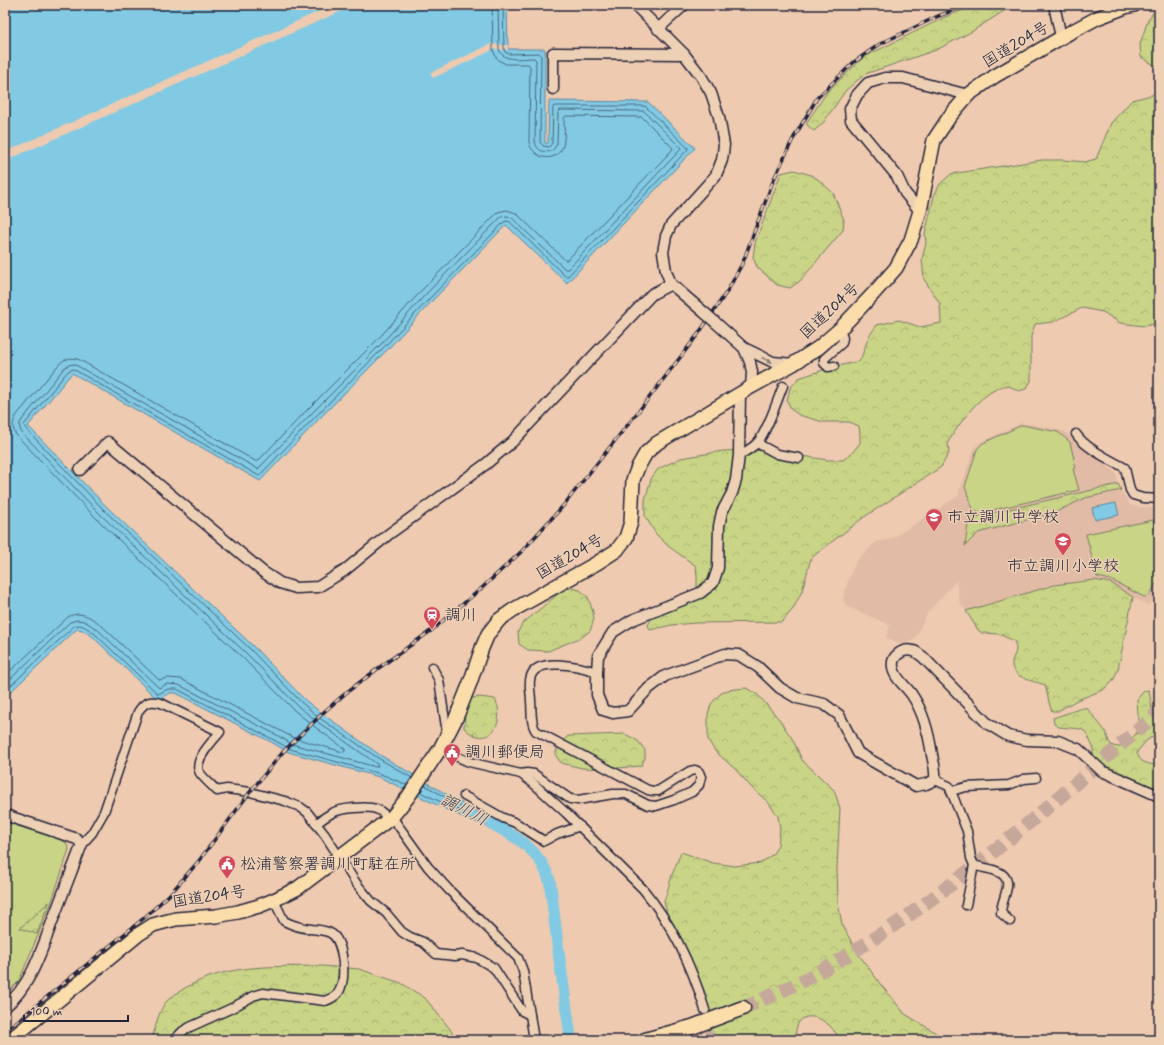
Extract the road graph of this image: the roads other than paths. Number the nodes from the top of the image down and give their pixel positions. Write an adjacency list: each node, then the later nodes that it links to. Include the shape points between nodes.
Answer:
1 (635, 5): 5 (street)
2 (684, 5): 5 (street)
3 (1054, 5): 6 (street)
4 (1134, 5): 6 (highway, 国道204号, via 1098,18)
5 (658, 29): 7 (street)
6 (1061, 37): 9 (highway, 国道204号)
7 (684, 54): 8 (street, via 553,53); 11 (street, via 711,93 724,145 716,175 671,225 666,236 664,252 666,271)
8 (553, 89)
9 (968, 95): 10 (highway, 国道204号, via 934,140); 10 (street, via 903,78 885,78 868,83 857,95 850,109 851,120 898,176 906,193)
10 (920, 211): 12 (highway, 国道204号, via 911,240 896,268)
11 (671, 284): 13 (street, bridge); 22 (street, via 652,294 512,442 344,571 318,587 296,588 280,583 263,572 108,442)
12 (840, 329): 14 (highway, 国道204号, via 818,348); 15 (street, via 844,338 842,343 824,359 828,367)
13 (744, 348): 14 (street, one-way to 14, via 773,362); 17 (street, via 752,372)
14 (793, 364): 17 (highway, 国道204号)
15 (834, 366)
16 (783, 386): 19 (street)
17 (746, 391): 20 (street); 26 (highway, 国道204号, via 658,443 646,453 633,480 631,522 626,538 617,550 499,620 488,634 470,684)
18 (1076, 434): 23 (street, via 1087,445 1125,468 1133,495)
19 (757, 443): 20 (street); 21 (street, via 777,454)
20 (739, 455): 25 (street, via 736,480 722,512 719,526 718,568 713,582 700,593 632,620 613,632 598,656)
21 (799, 458)
22 (80, 470)
23 (1159, 499)
24 (432, 667): 26 (street, via 439,680)
25 (597, 672): 28 (street, via 560,664 542,666 535,670 530,685 533,724 536,731 648,790 658,791 695,770 699,772 699,785 692,792 656,806 648,805 626,794 570,799 534,774); 30 (street, via 597,695 603,710 613,713 628,711 648,689 665,676 725,654 739,655 758,667 780,688 797,698 824,704 839,715 858,753 916,786)
26 (447, 735): 27 (highway, 国道204号)
27 (440, 749): 28 (street, via 469,762); 35 (highway, 国道204号, via 408,797)
28 (521, 774): 37 (street)
29 (1036, 778): 31 (street, via 1024,779 1009,785 966,787)
30 (935, 780): 31 (street, via 949,786); 33 (street, via 929,734 923,717 912,695 893,668 897,654 903,651 913,651 923,657 988,724 1008,736 1027,740 1058,741 1072,746 1102,771)
31 (951, 791): 40 (street, via 967,831 970,858)
32 (464, 796): 37 (street, via 544,841)
33 (1159, 796)
34 (5, 815): 38 (street, via 77,839)
35 (390, 818): 36 (street, via 377,809 345,809 333,812); 39 (highway, 国道204号); 46 (street, via 449,890 518,958 523,971)
36 (316, 824): 38 (street, via 307,812 284,801 236,790 217,791 199,772 198,764 201,755 220,732 161,703 148,702 138,712 104,812 92,833); 39 (street)
37 (580, 826): 45 (street, via 654,902 685,955)
38 (82, 844): 44 (street, via 37,962 26,983)
39 (338, 857): 41 (highway, 国道204号, via 298,888); 46 (street, via 353,880 402,932 423,942 436,954 477,958 494,968 522,1011)
40 (974, 865): 42 (street); 43 (street, via 1003,874 1007,880 1001,913)
41 (274, 900): 47 (highway, 国道204号, via 238,912 176,919 153,925); 48 (street, via 284,921 332,933 337,940 343,960 342,985 339,992 325,1001 263,993 252,996 183,1031)
42 (966, 905)
43 (1010, 921)
44 (5, 1007)
45 (705, 1010)
46 (530, 1015): 49 (street)
47 (10, 1040)
48 (174, 1040)
49 (534, 1040)
50 (645, 1040): 51 (highway, via 744,1011)
51 (662, 1040)

